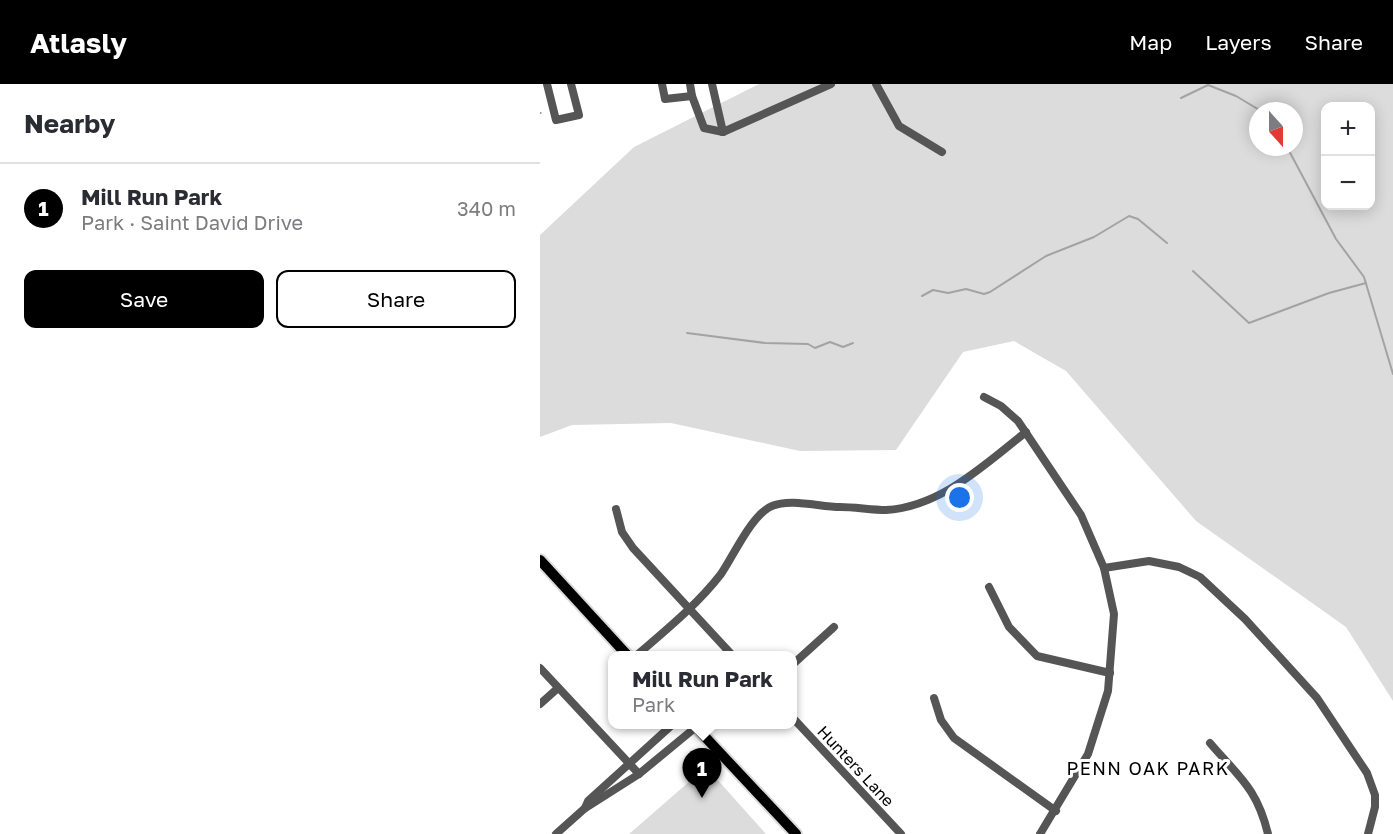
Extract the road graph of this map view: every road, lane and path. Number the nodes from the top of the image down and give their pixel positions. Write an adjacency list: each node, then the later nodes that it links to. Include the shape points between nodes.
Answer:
1 (547, 84): 2 (street, via 556,120 579,115)
2 (572, 84)
3 (662, 84): 8 (street, via 664,99)
4 (690, 84): 8 (street)
5 (711, 84): 9 (street)
6 (831, 84): 9 (street)
7 (876, 84): 10 (street, via 899,126)
8 (692, 96): 9 (street, via 704,128)
9 (723, 132)
10 (942, 152)
11 (984, 397): 12 (street, via 1007,410)
12 (1026, 432): 15 (street, via 1082,515); 17 (street, via 963,480 912,505 886,510 772,506 758,516 721,574)
13 (616, 509): 17 (street, via 622,532 633,548)
14 (540, 560): 19 (main road)
15 (1104, 568): 24 (street, via 1114,614); 42 (street, via 1149,561 1179,567 1200,577 1245,619 1317,698 1367,773 1375,795)
16 (989, 587): 24 (street, via 1009,627 1037,656)
17 (690, 608): 20 (street); 21 (street)
18 (834, 627): 22 (street)
19 (623, 651)
20 (642, 651)
21 (729, 651)
22 (797, 660)
23 (540, 668): 25 (street)
24 (1110, 673): 36 (street, via 1088,754)
25 (558, 688): 27 (street); 33 (street)
26 (934, 698): 36 (street, via 941,720 954,738)
27 (540, 704)
28 (797, 722): 39 (street, Hunters Lane)
29 (668, 729): 33 (street)
30 (691, 729): 34 (street)
31 (697, 729): 38 (main road)
32 (1210, 743): 41 (street, via 1250,787)
33 (630, 764): 34 (street); 35 (street)
34 (639, 774): 35 (street)
35 (584, 809): 37 (street)
36 (1056, 811): 40 (street)
37 (556, 834)
38 (796, 834)
39 (901, 834)
40 (1040, 834)
41 (1268, 834)
42 (1368, 834)

